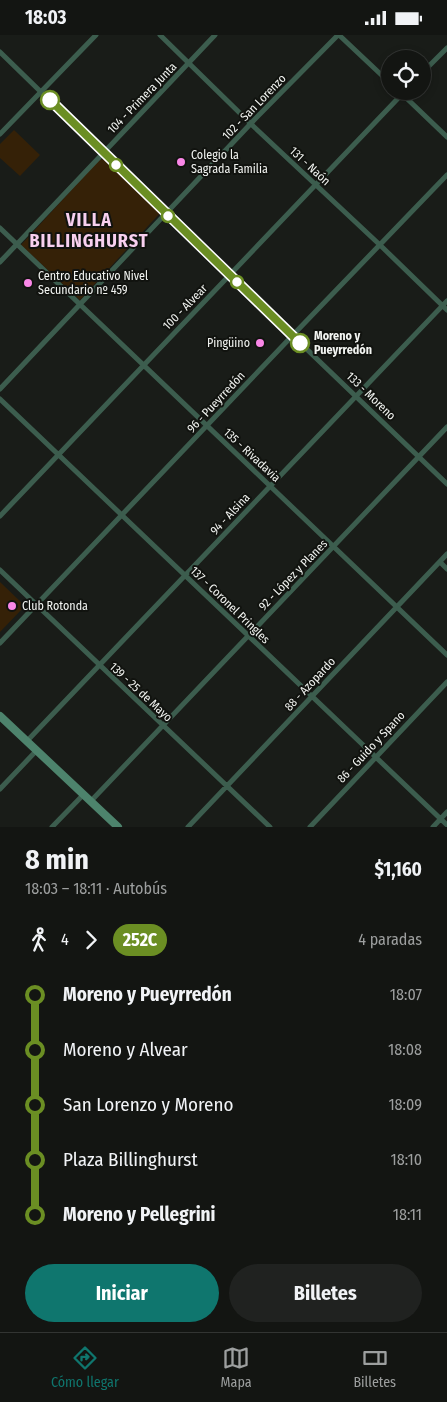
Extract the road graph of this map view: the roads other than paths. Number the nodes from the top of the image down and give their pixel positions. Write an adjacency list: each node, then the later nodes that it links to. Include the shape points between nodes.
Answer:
1 (96, 35): 10 (street)
2 (160, 35): 7 (street, 131 - Naón)
3 (215, 35): 7 (street, 104 - Primera Junta)
4 (339, 35): 9 (street); 13 (street, 102 - San Lorenzo)
5 (447, 48): 8 (street)
6 (0, 52): 10 (street, 133 - Moreno)
7 (189, 63): 13 (street, 131 - Naón); 16 (street, 104 - Primera Junta)
8 (431, 64)
9 (381, 75)
10 (41, 91): 14 (street); 16 (street, 133 - Moreno)
11 (395, 100): 18 (street, 100 - Alvear)
12 (410, 100): 15 (street)
13 (251, 124): 18 (street, 131 - Naón); 19 (street, 102 - San Lorenzo)
14 (0, 134)
15 (447, 137)
16 (104, 153): 19 (street, 133 - Moreno); 21 (street, 104 - Primera Junta)
17 (447, 175): 22 (street, 96 - Pueyrredón)
18 (316, 185): 22 (street, 131 - Naón); 24 (street, 100 - Alvear)
19 (166, 214): 24 (street, 133 - Moreno); 26 (street, 102 - San Lorenzo)
20 (0, 228): 21 (street, 135 - Rivadavia)
21 (17, 245): 23 (street, 104 - Primera Junta); 26 (street, 135 - Rivadavia)
22 (380, 245): 27 (street, 131 - Naón); 29 (street, 96 - Pueyrredón)
23 (0, 262)
24 (229, 275): 29 (street, 133 - Moreno); 30 (street, 100 - Alvear)
25 (447, 301): 27 (street, 94 - Alsina)
26 (80, 305): 30 (street, 135 - Rivadavia); 31 (street, 102 - San Lorenzo)
27 (442, 306): 28 (street, 131 - Naón); 32 (street, 94 - Alsina)
28 (447, 310)
29 (292, 336): 32 (street, 133 - Moreno); 34 (street, 96 - Pueyrredón)
30 (144, 364): 34 (street, 135 - Rivadavia); 36 (street, 100 - Alvear)
31 (0, 389)
32 (356, 395): 37 (street, 133 - Moreno); 38 (street, 94 - Alsina)
33 (0, 399): 36 (street, 137 - Coronel Pringles)
34 (207, 426): 38 (street, 135 - Rivadavia); 40 (street, 96 - Pueyrredón)
35 (447, 427): 37 (street, 92 - López y Planes)
36 (58, 454): 40 (street, 137 - Coronel Pringles); 41 (street, 100 - Alvear)
37 (418, 457): 39 (street, 133 - Moreno); 42 (street, 92 - López y Planes)
38 (270, 485): 42 (street, 135 - Rivadavia); 47 (street, 94 - Alsina)
39 (447, 485)
40 (122, 514): 47 (street, 137 - Coronel Pringles); 48 (street, 96 - Pueyrredón)
41 (0, 516)
42 (334, 547): 49 (street, 135 - Rivadavia); 50 (street, 92 - López y Planes)
43 (447, 554): 44 (street, 88 - Azopardo)
44 (440, 562): 45 (street); 49 (street, 88 - Azopardo)
45 (447, 569)
46 (0, 570): 48 (street, 139 - 25 de Mayo)
47 (185, 575): 50 (street, 137 - Coronel Pringles); 53 (street, 94 - Alsina)
48 (36, 606): 51 (street, 96 - Pueyrredón); 53 (street, 139 - 25 de Mayo)
49 (396, 607): 52 (street, 135 - Rivadavia); 55 (street, 88 - Azopardo)
50 (249, 636): 55 (street, 137 - Coronel Pringles); 57 (street, 92 - López y Planes)
51 (0, 643)
52 (447, 655)
53 (99, 665): 57 (street, 139 - 25 de Mayo); 58 (street, 94 - Alsina)
54 (447, 682): 60 (street, 86 - Guido y Spano)
55 (313, 696): 60 (street, 137 - Coronel Pringles); 61 (street, 88 - Azopardo)
56 (0, 716): 58 (main road)
57 (162, 726): 61 (street, 139 - 25 de Mayo); 64 (street, 92 - López y Planes)
58 (27, 741): 59 (main road)
59 (37, 750): 62 (street); 63 (main road)
60 (376, 756): 66 (street, 137 - Coronel Pringles); 72 (street, 86 - Guido y Spano)
61 (227, 786): 70 (street, 88 - Azopardo); 71 (street, 139 - 25 de Mayo)
62 (0, 789)
63 (84, 794): 64 (main road); 68 (street)
64 (91, 801): 69 (main road)
65 (447, 812): 66 (street)
66 (440, 819): 67 (street, 137 - Coronel Pringles); 73 (street)
67 (447, 825)
68 (52, 827)
69 (118, 827)
70 (188, 827)
71 (270, 827)
72 (310, 827)
73 (433, 827)

